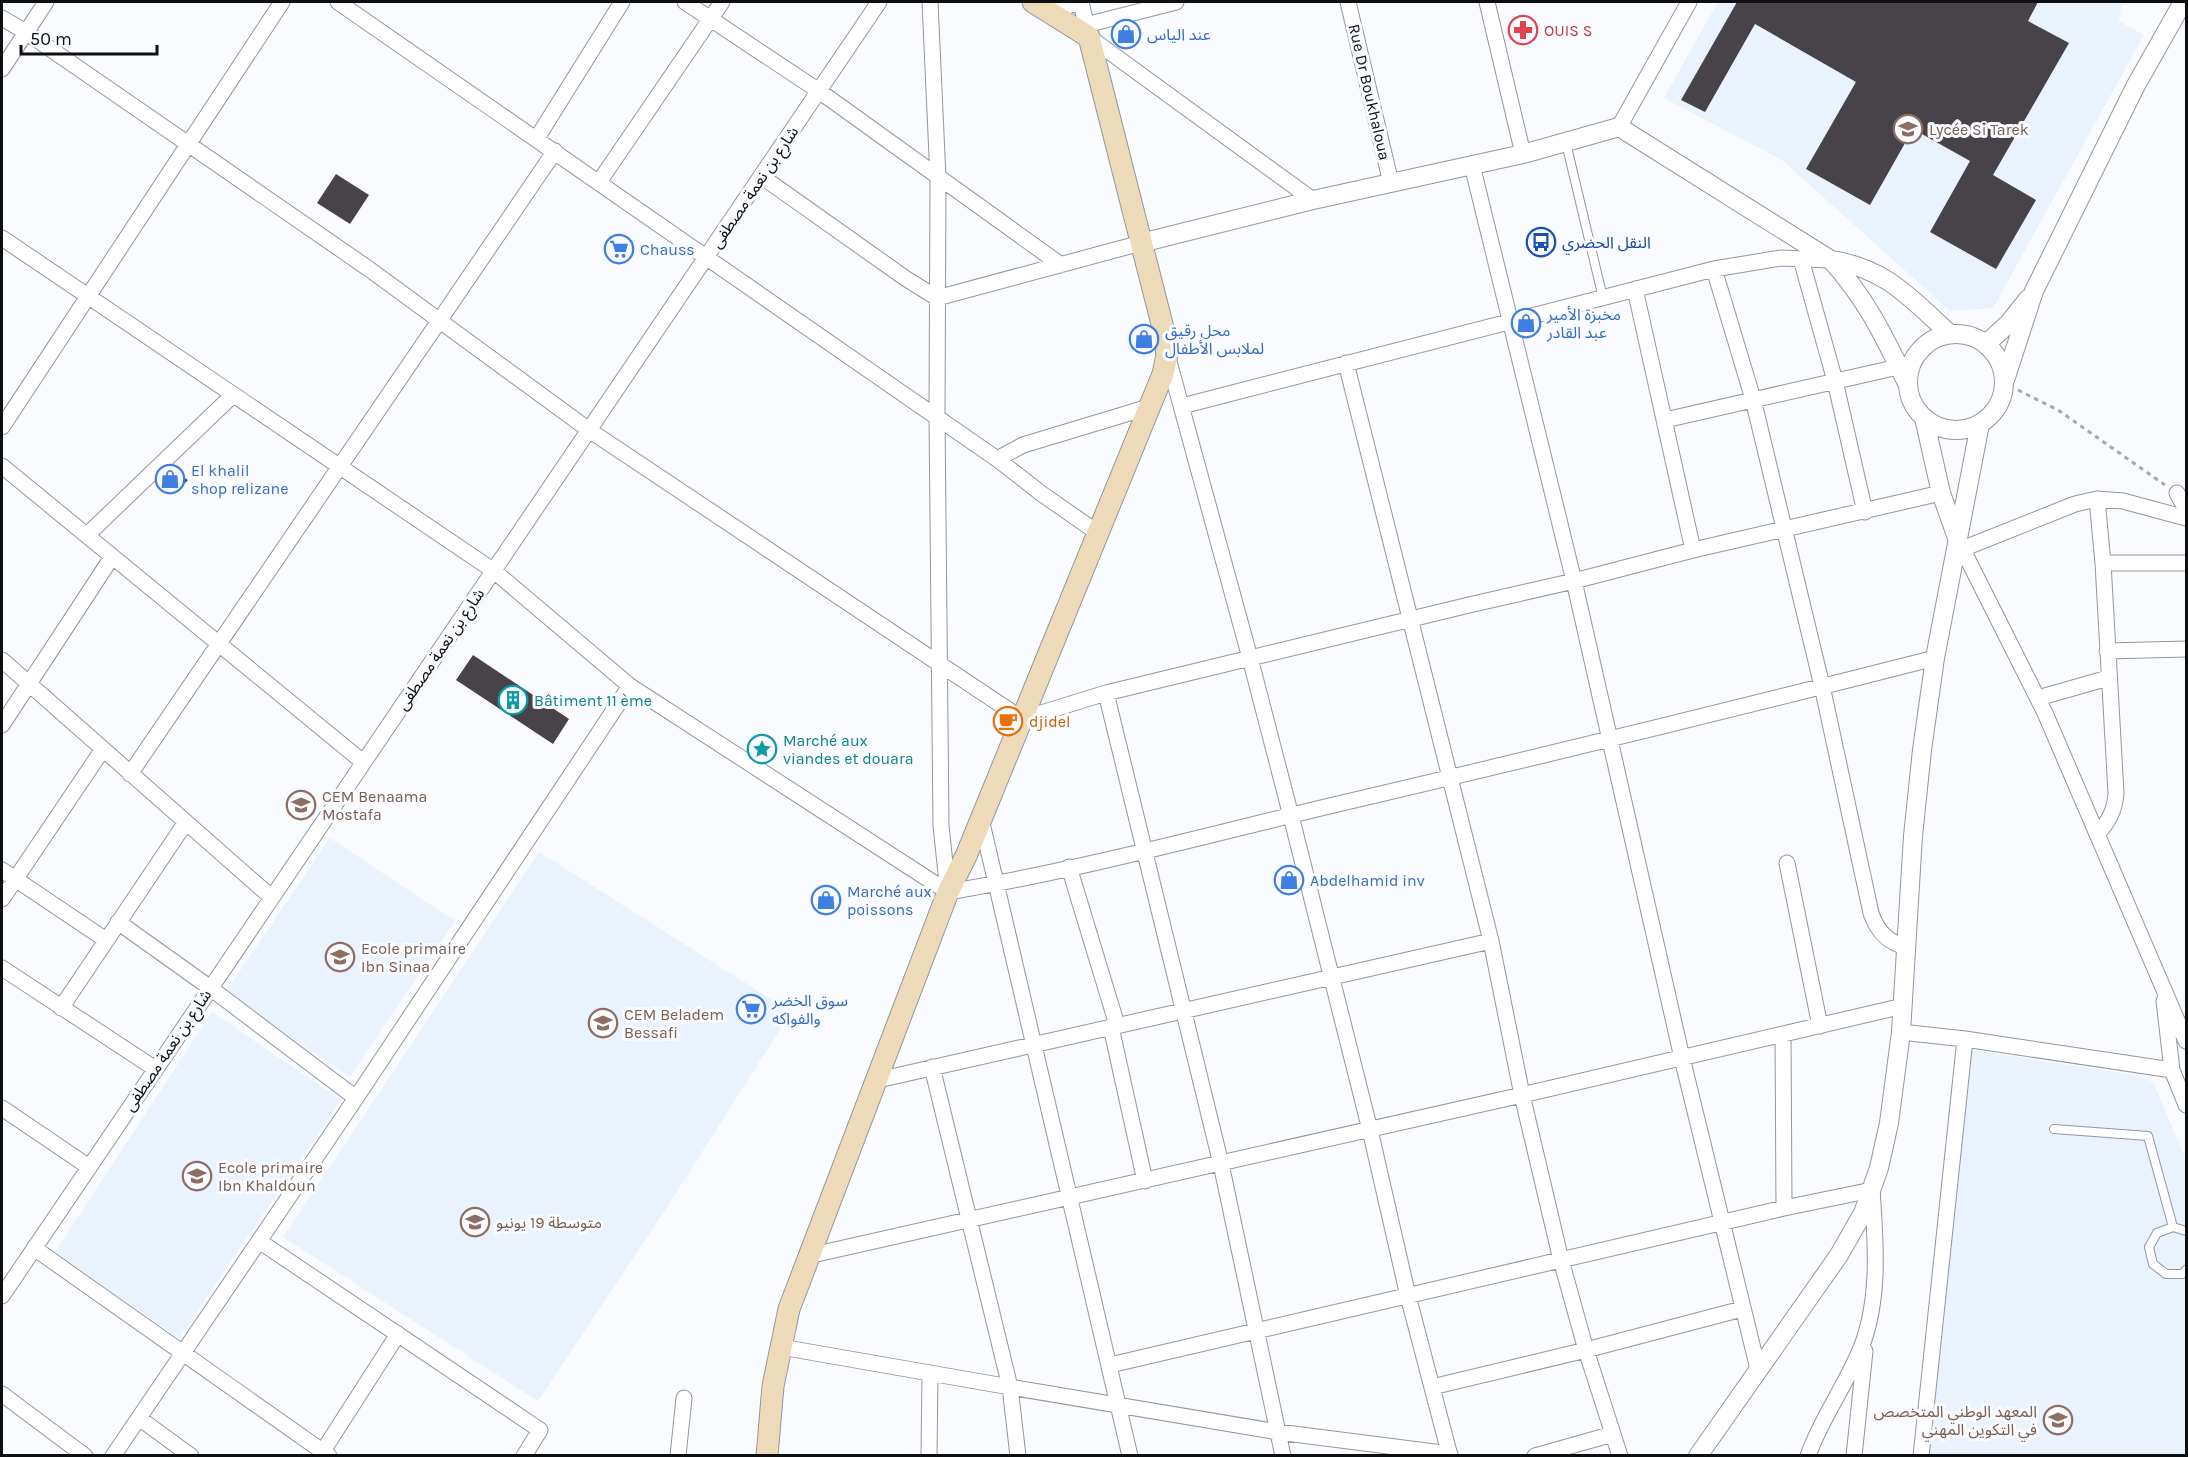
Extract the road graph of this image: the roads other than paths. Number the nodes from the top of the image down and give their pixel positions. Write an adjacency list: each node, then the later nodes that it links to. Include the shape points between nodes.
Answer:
1 (46, 2): 19 (street)
2 (282, 2): 24 (street)
3 (338, 2): 23 (street)
4 (622, 2): 23 (street)
5 (685, 2): 17 (street)
6 (722, 2): 17 (street)
7 (879, 2): 21 (street, شارع بن نعمة مصطفى)
8 (930, 2): 30 (street)
9 (1080, 2): 15 (street); 18 (street)
10 (1176, 2): 18 (street)
11 (1348, 2): 32 (street, Rue Dr Boukhaloua)
12 (1487, 2): 27 (street)
13 (1689, 2): 22 (street)
14 (2183, 2): 42 (street, via 2135,87)
15 (1041, 7): 18 (main road)
16 (2, 18): 19 (street)
17 (710, 19): 21 (street); 31 (street)
18 (1088, 31): 33 (street); 35 (main road)
19 (26, 32): 20 (street); 24 (street)
20 (2, 69)
21 (819, 91): 29 (street, شارع بن نعمة مصطفى); 30 (street)
22 (1619, 127): 25 (street); 38 (street)
23 (537, 138): 26 (street)
24 (188, 143): 43 (street); 46 (street)
25 (1566, 143): 27 (street); 44 (lane)
26 (555, 151): 31 (street); 46 (street)
27 (1523, 154): 28 (street)
28 (1472, 165): 32 (street); 47 (street)
29 (761, 176): 36 (street, شارع بن نعمة مصطفى); 45 (street)
30 (938, 178): 39 (street); 45 (street)
31 (599, 182): 36 (street)
32 (1391, 183): 33 (street)
33 (1313, 200): 35 (street)
34 (2, 238): 43 (street)
35 (1141, 243): 39 (street); 50 (main road)
36 (706, 258): 60 (street); 65 (street, شارع بن نعمة مصطفى)
37 (1801, 259): 38 (street); 40 (street, via 1781,258); 53 (street)
38 (1832, 260): 48 (street, via 1870,269 1887,279); 52 (street, via 1874,316)
39 (1061, 265): 45 (street)
40 (1714, 269): 41 (street); 57 (street)
41 (1635, 289): 44 (street); 62 (street)
42 (2034, 291): 49 (street); 54 (street)
43 (87, 296): 56 (street); 64 (street)
44 (1603, 297): 47 (street)
45 (937, 298): 60 (street)
46 (439, 321): 65 (street); 68 (street)
47 (1510, 321): 51 (street); 84 (street)
48 (1950, 334): 49 (street, via 1969,335); 55 (street, via 1936,338 1914,357)
49 (1986, 344): 54 (street, via 1999,360)
50 (1167, 355): 58 (street); 59 (main road)
51 (1346, 363): 58 (street); 85 (street)
52 (1898, 367): 53 (street); 55 (street)
53 (1835, 381): 57 (street); 73 (street)
54 (2005, 383): 63 (street, via 1997,408)
55 (1908, 385): 61 (street, via 1913,403)
56 (233, 395): 68 (street); 77 (street)
57 (1753, 399): 62 (street); 75 (street)
58 (1182, 406): 89 (street)
59 (1149, 407): 66 (street, via 1023,445); 76 (main road)
60 (937, 417): 66 (street); 92 (street)
61 (1924, 418): 63 (street, via 1951,430); 69 (street)
62 (1665, 420): 79 (street)
63 (1980, 424): 78 (street)
64 (2, 427)
65 (589, 430): 83 (street, شارع بن نعمة مصطفى); 92 (street)
66 (998, 459): 76 (street)
67 (2, 466): 77 (street)
68 (339, 466): 83 (street); 86 (street)
69 (1941, 493): 73 (street); 78 (street)
70 (2177, 493): 72 (street)
71 (2097, 499): 74 (street, via 2123,501); 78 (street); 81 (street)
72 (2187, 509)
73 (1865, 512): 75 (street)
74 (2187, 518)
75 (1784, 531): 79 (street); 96 (street)
76 (1098, 533): 99 (main road)
77 (87, 536): 80 (street)
78 (1959, 544): 90 (street); 98 (street)
79 (1693, 550): 84 (street)
80 (112, 557): 86 (street); 94 (street)
81 (2103, 563): 82 (street); 88 (street)
82 (2187, 563)
83 (494, 571): 95 (street); 103 (street, شارع بن نعمة مصطفى)
84 (1574, 581): 85 (street); 101 (street)
85 (1412, 619): 89 (street); 105 (street)
86 (219, 644): 103 (street); 104 (street)
87 (2187, 649): 88 (street)
88 (2107, 651): 93 (street)
89 (1250, 658): 97 (street); 106 (street)
90 (1935, 658): 96 (street); 122 (street, via 1917,795)
91 (2, 660): 94 (street)
92 (939, 663): 99 (street); 116 (street, via 941,826)
93 (2108, 678): 98 (street); 109 (street, via 2115,802 2109,819)
94 (28, 684): 100 (street); 102 (street)
95 (630, 686): 116 (street); 143 (street)
96 (1822, 686): 101 (street); 122 (street, via 1874,923 1887,939)
97 (1106, 693): 99 (street); 110 (street)
98 (2038, 698): 109 (street)
99 (1022, 719): 107 (main road)
100 (2, 724)
101 (1610, 740): 105 (street); 137 (street)
102 (103, 749): 104 (street); 114 (street)
103 (363, 762): 117 (street, شارع بن نعمة مصطفى)
104 (130, 774): 108 (street)
105 (1449, 778): 106 (street); 121 (street)
106 (1291, 816): 110 (street); 124 (street)
107 (981, 819): 115 (street); 116 (main road)
108 (186, 822): 117 (street); 119 (street)
109 (2097, 834): 125 (street)
110 (1144, 850): 112 (street); 129 (street)
111 (1787, 863): 131 (street)
112 (1069, 867): 115 (street); 130 (street)
113 (2, 870): 114 (street)
114 (15, 879): 118 (street); 120 (street)
115 (996, 884): 116 (street); 136 (street)
116 (948, 892): 141 (main road)
117 (271, 897): 126 (street, شارع بن نعمة مصطفى)
118 (2, 899)
119 (118, 922): 120 (street); 126 (street)
120 (106, 940): 128 (street)
121 (1491, 941): 124 (street); 142 (street)
122 (1906, 947): 127 (street)
123 (2, 968): 128 (street)
124 (1332, 977): 129 (street); 147 (street)
125 (2163, 986): 135 (street); 140 (street)
126 (209, 987): 139 (street, شارع بن نعمة مصطفى); 143 (street)
127 (1903, 1006): 131 (street); 132 (street)
128 (61, 1008): 139 (street)
129 (1183, 1010): 130 (street); 148 (street)
130 (1114, 1026): 136 (street); 150 (street)
131 (1820, 1026): 133 (street)
132 (1901, 1032): 134 (street); 151 (street, via 1887,1134)
133 (1783, 1034): 137 (street); 153 (street)
134 (1965, 1039): 140 (street); 201 (street)
135 (2187, 1041)
136 (1035, 1044): 138 (street); 152 (street)
137 (1682, 1058): 142 (street); 155 (street)
138 (932, 1067): 141 (street); 154 (street)
139 (154, 1068): 149 (street, شارع بن نعمة مصطفى)
140 (2172, 1070): 144 (street)
141 (878, 1080): 160 (main road)
142 (1522, 1095): 147 (street); 161 (street)
143 (356, 1098): 158 (street)
144 (2187, 1105)
145 (2, 1108): 149 (street)
146 (2054, 1129): 156 (lane, via 2148,1136)
147 (1370, 1130): 148 (street); 165 (street)
148 (1221, 1164): 150 (street); 167 (street)
149 (88, 1167): 159 (street, شارع بن نعمة مصطفى)
150 (1145, 1181): 152 (street)
151 (1872, 1190): 153 (street); 169 (street, via 1875,1247); 174 (street, via 1839,1255)
152 (1071, 1197): 154 (street); 173 (street)
153 (1784, 1208): 155 (street)
154 (969, 1221): 160 (street); 176 (street)
155 (1721, 1223): 161 (street); 166 (street)
156 (2172, 1227): 157 (lane); 162 (lane, via 2157,1233 2149,1247 2153,1264 2166,1274)
157 (2187, 1231)
158 (259, 1241): 168 (street); 172 (street)
159 (34, 1248): 163 (street, شارع بن نعمة مصطفى); 172 (street)
160 (808, 1256): 170 (main road, via 789,1309)
161 (1561, 1260): 165 (street); 171 (street)
162 (2185, 1274)
163 (7, 1275): 164 (street, شارع بن نعمة مصطفى)
164 (2, 1296)
165 (1408, 1296): 167 (street); 177 (street)
166 (1742, 1309): 171 (street); 174 (street)
167 (1257, 1331): 173 (street); 182 (street)
168 (398, 1334): 184 (street); 188 (street, via 540,1430)
169 (1866, 1335): 199 (street); 200 (street)
170 (781, 1347): 175 (street); 190 (main road, via 772,1386)
171 (1586, 1350): 177 (street); 183 (street)
172 (183, 1354): 181 (street); 184 (street)
173 (1110, 1365): 180 (street)
174 (1758, 1369): 198 (street)
175 (930, 1373): 176 (street); 191 (street)
176 (1010, 1387): 180 (street); 192 (street)
177 (1432, 1387): 195 (street)
178 (2, 1394): 185 (street)
179 (684, 1398): 189 (street)
180 (1119, 1405): 182 (street); 193 (street)
181 (139, 1418): 186 (street); 187 (street)
182 (1278, 1432): 194 (street); 195 (street)
183 (1613, 1434): 196 (street); 197 (street)
184 (326, 1453)
185 (85, 1455)
186 (113, 1455)
187 (191, 1455)
188 (524, 1455)
189 (678, 1455)
190 (767, 1455)
191 (929, 1455)
192 (1018, 1455)
193 (1130, 1455)
194 (1283, 1455)
195 (1450, 1455)
196 (1535, 1455)
197 (1620, 1455)
198 (1698, 1455)
199 (1808, 1455)
200 (1854, 1455)
201 (1921, 1455)

